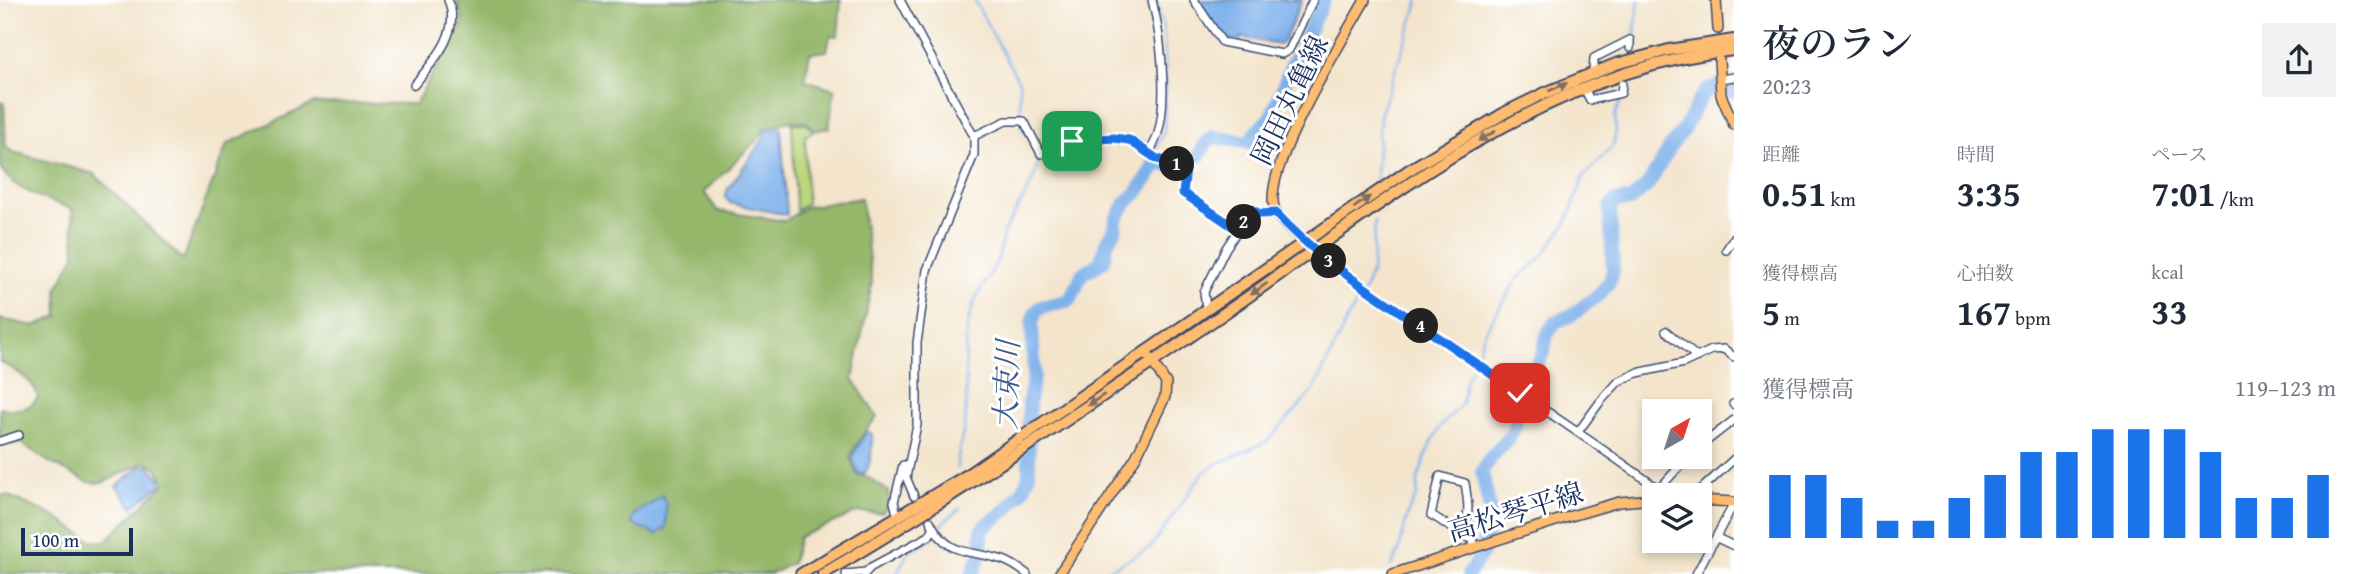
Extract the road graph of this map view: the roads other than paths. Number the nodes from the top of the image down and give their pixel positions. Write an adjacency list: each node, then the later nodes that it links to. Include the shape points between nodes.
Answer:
1 (448, 0): 17 (street, via 452,16 446,40)
2 (900, 0): 20 (street)
3 (1152, 0): 21 (street, via 1163,83 1159,132)
4 (1194, 0): 5 (street, via 1222,42 1282,54 1289,50)
5 (1313, 0)
6 (1365, 0): 22 (main road, 岡田丸亀線, via 1292,134 1273,183)
7 (1716, 0): 8 (main road)
8 (1718, 29)
9 (1734, 40): 13 (highway, via 1669,50)
10 (1630, 48): 13 (street, via 1630,40 1594,58)
11 (1734, 50): 18 (highway, via 1670,60)
12 (1719, 60): 15 (main road)
13 (1593, 73): 25 (highway, one-way to 13, via 1409,170 1463,136)
14 (1734, 78): 15 (street)
15 (1720, 79): 19 (main road, via 1721,95)
16 (1622, 84): 18 (street, via 1621,93 1590,100)
17 (414, 85)
18 (1584, 88): 25 (highway, one-way to 25, via 1469,146)
19 (1734, 125)
20 (974, 136): 21 (street, via 1006,121 1024,121 1041,154 1072,141 1114,138 1129,140); 39 (street, via 974,155 927,270 917,342 917,425)
21 (1151, 154): 23 (street, via 1185,168 1183,193)
22 (1276, 213): 23 (street, via 1259,214 1252,209); 25 (main road)
23 (1238, 230): 27 (street, via 1204,292)
24 (1734, 238): 26 (street)
25 (1310, 245): 27 (highway); 32 (highway, one-way to 32); 34 (street, via 1365,288)
26 (1726, 250)
27 (1206, 308): 29 (highway)
28 (1666, 331): 30 (street)
29 (1146, 352): 32 (main road); 48 (highway)
30 (1697, 357): 31 (street, via 1724,349); 34 (street, via 1619,381)
31 (1734, 357)
32 (1153, 362): 55 (highway, one-way to 55, via 904,527); 58 (main road, via 1168,387 1146,441)
33 (1734, 421): 36 (street)
34 (1578, 432): 41 (street)
35 (19, 435): 37 (street)
36 (1712, 437)
37 (0, 441)
38 (1734, 459): 43 (street)
39 (909, 460): 44 (street, via 906,482); 48 (street, via 904,461 894,502)
40 (1677, 469): 42 (street)
41 (1650, 483)
42 (1664, 483)
43 (1708, 483)
44 (914, 496)
45 (1642, 500): 51 (main road, 高松琴平線, via 1619,502)
46 (1712, 501): 47 (main road)
47 (1733, 502): 50 (street)
48 (898, 518): 54 (highway)
49 (1458, 534): 49 (street, via 1431,515 1440,475 1465,483 1466,525); 51 (street)
50 (1717, 538): 52 (street); 60 (street)
51 (1481, 544): 59 (main road, 高松琴平線)
52 (1734, 546)
53 (865, 573): 56 (street); 57 (street, via 935,528 957,551 1003,560)
54 (801, 574)
55 (823, 574)
56 (846, 574)
57 (1027, 574)
58 (1059, 574)
59 (1392, 574)
60 (1696, 574)

